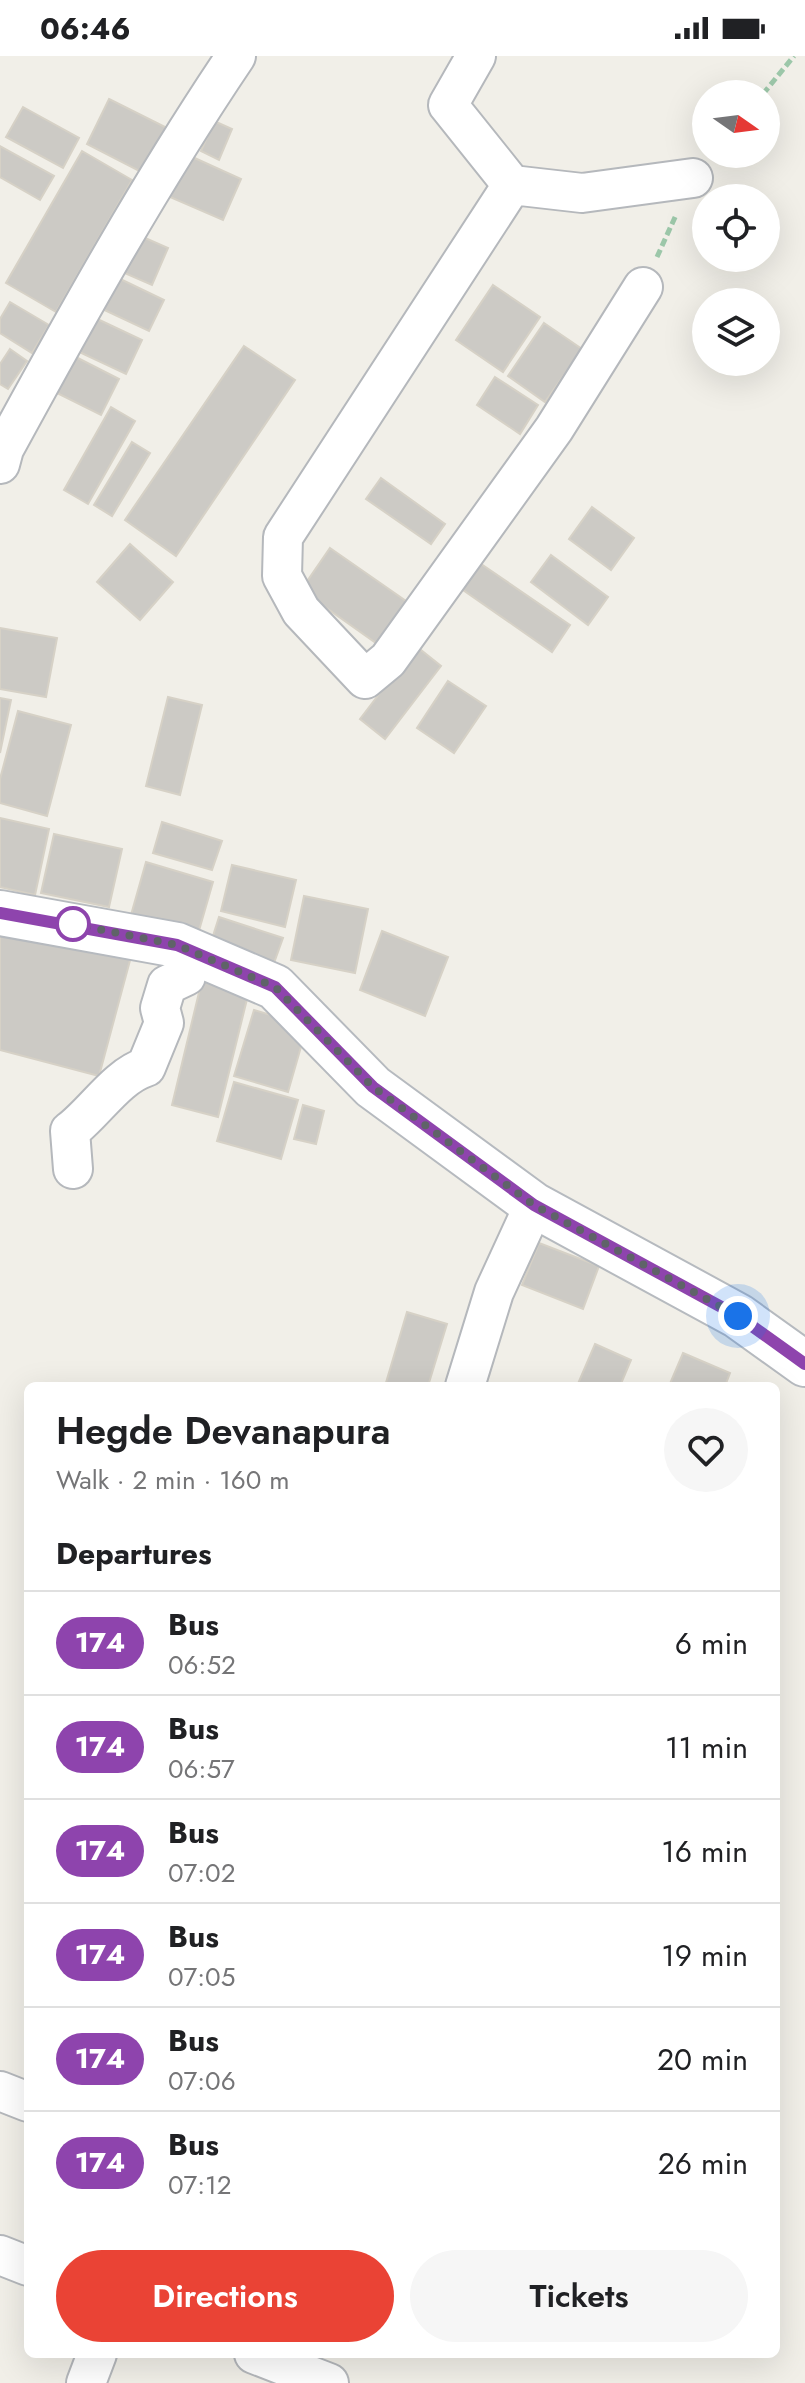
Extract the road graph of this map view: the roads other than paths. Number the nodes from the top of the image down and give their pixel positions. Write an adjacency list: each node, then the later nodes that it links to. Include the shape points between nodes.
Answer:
1 (236, 56): 6 (street, via 181,138 74,321)
2 (476, 56): 4 (street, via 448,105)
3 (693, 178): 4 (street, via 582,193)
4 (512, 185): 5 (street, via 283,537 282,576 301,611 365,679 388,660 554,429)
5 (643, 287)
6 (0, 464)
7 (0, 913): 8 (street)
8 (190, 950): 9 (street, via 186,976 167,985 160,1008 164,1023 146,1067 128,1073 94,1113 70,1131); 10 (street, via 275,987 373,1087)
9 (73, 1169)
10 (534, 1205): 11 (street, via 738,1316); 12 (street, via 494,1292)
11 (805, 1364)
12 (466, 1382)
13 (0, 2091): 14 (street)
14 (24, 2100)
15 (0, 2255): 16 (street)
16 (24, 2264)
17 (95, 2358): 19 (street)
18 (264, 2358): 20 (street)
19 (86, 2383)
20 (329, 2383)

